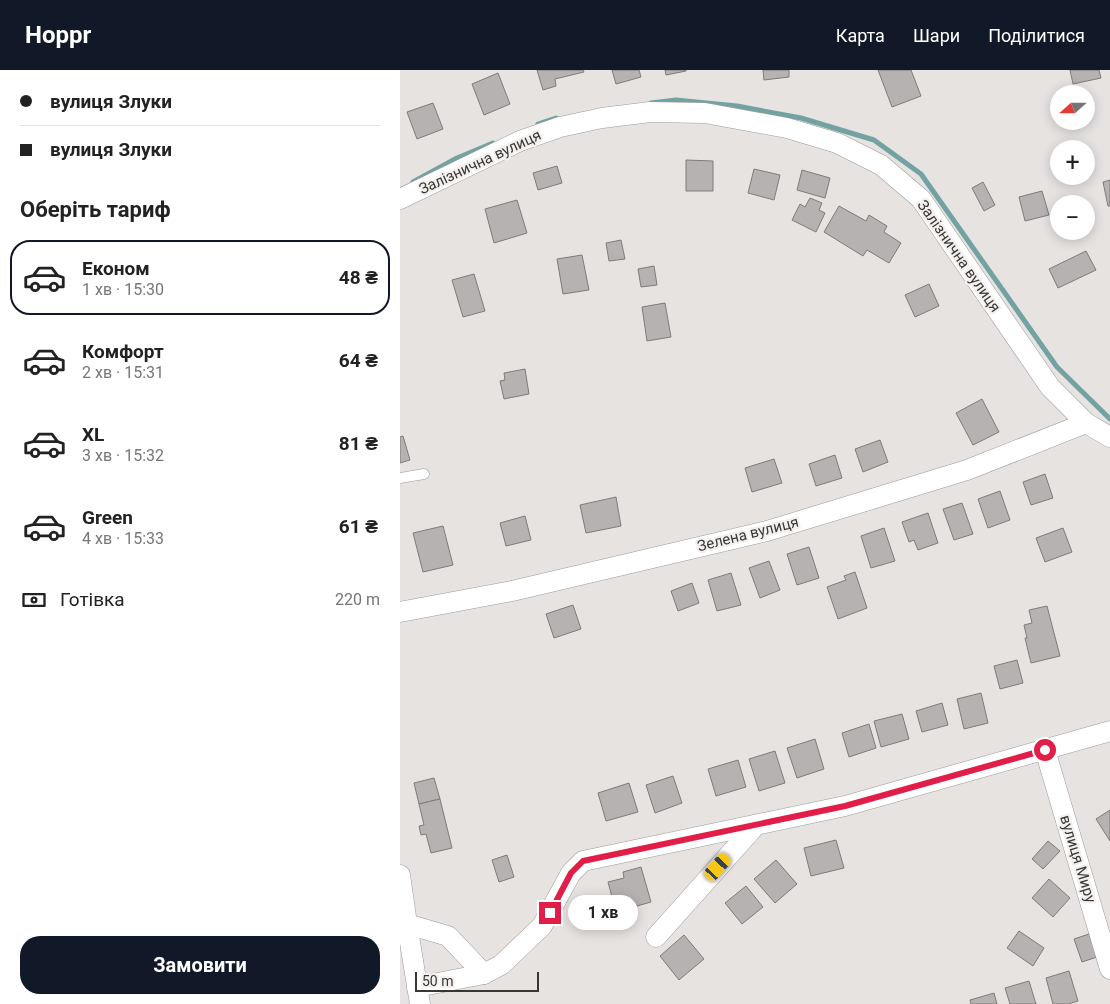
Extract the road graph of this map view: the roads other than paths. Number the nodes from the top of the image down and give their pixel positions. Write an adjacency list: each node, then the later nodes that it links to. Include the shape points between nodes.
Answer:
1 (400, 199): 2 (street, Залізнична вулиця, via 520,140 560,126 602,118 650,112 705,113 787,128 838,143 881,165 921,199 1050,387)
2 (1086, 423): 3 (street, Залізнична вулиця); 6 (street, Зелена вулиця, via 967,470 768,531 512,591)
3 (1110, 437)
4 (424, 474): 5 (lane)
5 (400, 478)
6 (400, 612)
7 (1110, 731): 8 (street)
8 (1045, 750): 9 (street, via 845,806); 13 (street, вулиця Миру)
9 (756, 825): 12 (street); 14 (street, via 583,861 571,873 542,926 501,965)
10 (400, 874): 11 (street)
11 (407, 924): 14 (street, via 448,936); 15 (street)
12 (656, 937)
13 (1110, 969)
14 (484, 974): 15 (street)
15 (419, 996)

